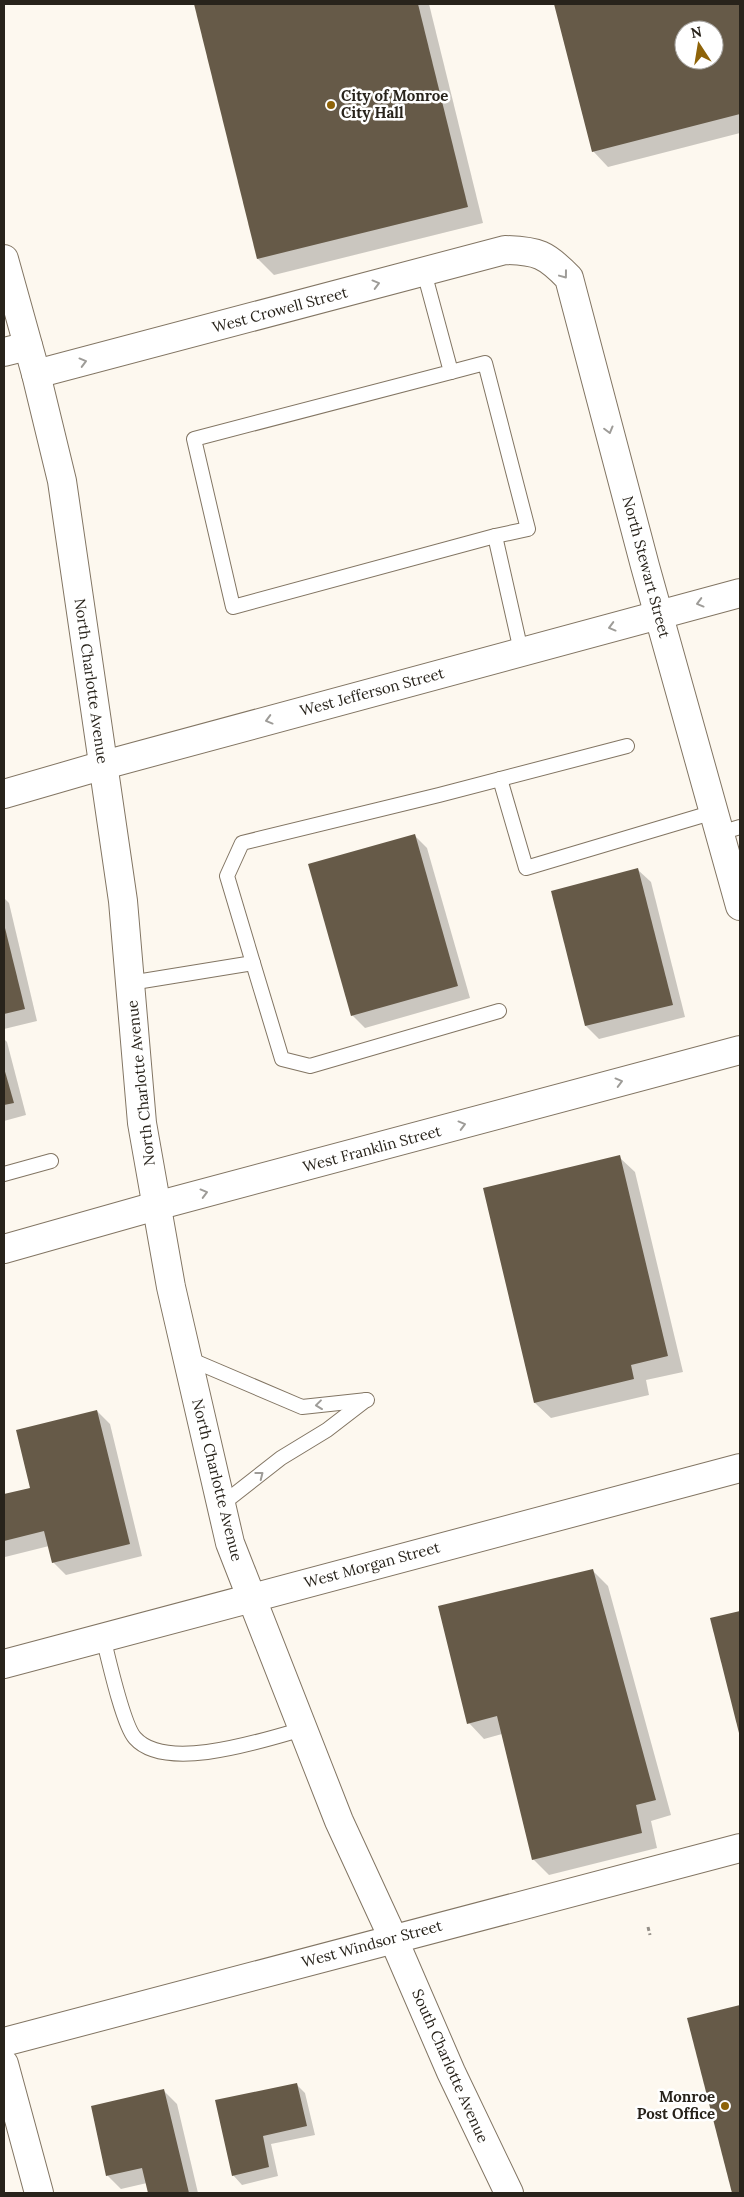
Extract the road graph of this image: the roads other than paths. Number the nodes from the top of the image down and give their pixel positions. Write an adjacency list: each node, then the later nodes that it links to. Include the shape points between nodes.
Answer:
1 (525, 250): 3 (main road, West Crowell Street, via 505,250); 9 (main road, North Stewart Street, one-way to 9, via 553,261 569,278)
2 (4, 259): 4 (main road, North Charlotte Avenue)
3 (424, 272): 5 (lane); 6 (main road, West Crowell Street, one-way to 3)
4 (16, 349): 6 (main road, North Charlotte Avenue)
5 (451, 372): 7 (lane, via 484,363 528,529); 7 (lane, via 194,439 233,607)
6 (36, 374): 12 (main road, North Charlotte Avenue, via 62,480)
7 (495, 536): 10 (lane)
8 (740, 593): 9 (main road, West Jefferson Street, one-way to 9)
9 (659, 614): 10 (main road, West Jefferson Street, one-way to 10); 15 (main road, North Stewart Street)
10 (521, 652): 12 (main road, West Jefferson Street, one-way to 12)
11 (627, 746): 13 (lane)
12 (104, 765): 14 (main road, West Jefferson Street); 18 (main road, North Charlotte Avenue, via 123,901)
13 (500, 779): 15 (lane, via 526,868); 17 (lane, via 242,842 227,876)
14 (4, 794)
15 (725, 824): 16 (main road, North Stewart Street)
16 (740, 906)
17 (254, 962): 18 (lane); 19 (lane, via 282,1059 310,1066)
18 (130, 983): 23 (main road, North Charlotte Avenue, via 142,1123)
19 (499, 1011)
20 (740, 1050): 23 (main road, West Franklin Street, one-way to 20)
21 (51, 1161): 22 (lane)
22 (4, 1174)
23 (156, 1206): 24 (main road, West Franklin Street); 25 (main road, North Charlotte Avenue)
24 (4, 1249)
25 (187, 1358): 27 (main road, North Charlotte Avenue); 27 (lane, one-way to 25, via 281,1458 367,1400 302,1407)
26 (740, 1468): 28 (main road, West Morgan Street)
27 (221, 1505): 28 (main road, North Charlotte Avenue, via 230,1543)
28 (250, 1596): 29 (main road, West Morgan Street); 31 (main road, North Charlotte Avenue)
29 (103, 1637): 30 (main road, West Morgan Street); 31 (lane, via 126,1719 133,1737 146,1748 212,1753)
30 (4, 1664)
31 (303, 1728): 33 (main road, North Charlotte Avenue, via 339,1821)
32 (740, 1848): 33 (main road, West Windsor Street)
33 (393, 1938): 34 (main road, West Windsor Street); 37 (main road, South Charlotte Avenue)
34 (4, 2042)
35 (4, 2064): 36 (main road)
36 (39, 2193)
37 (509, 2193)

